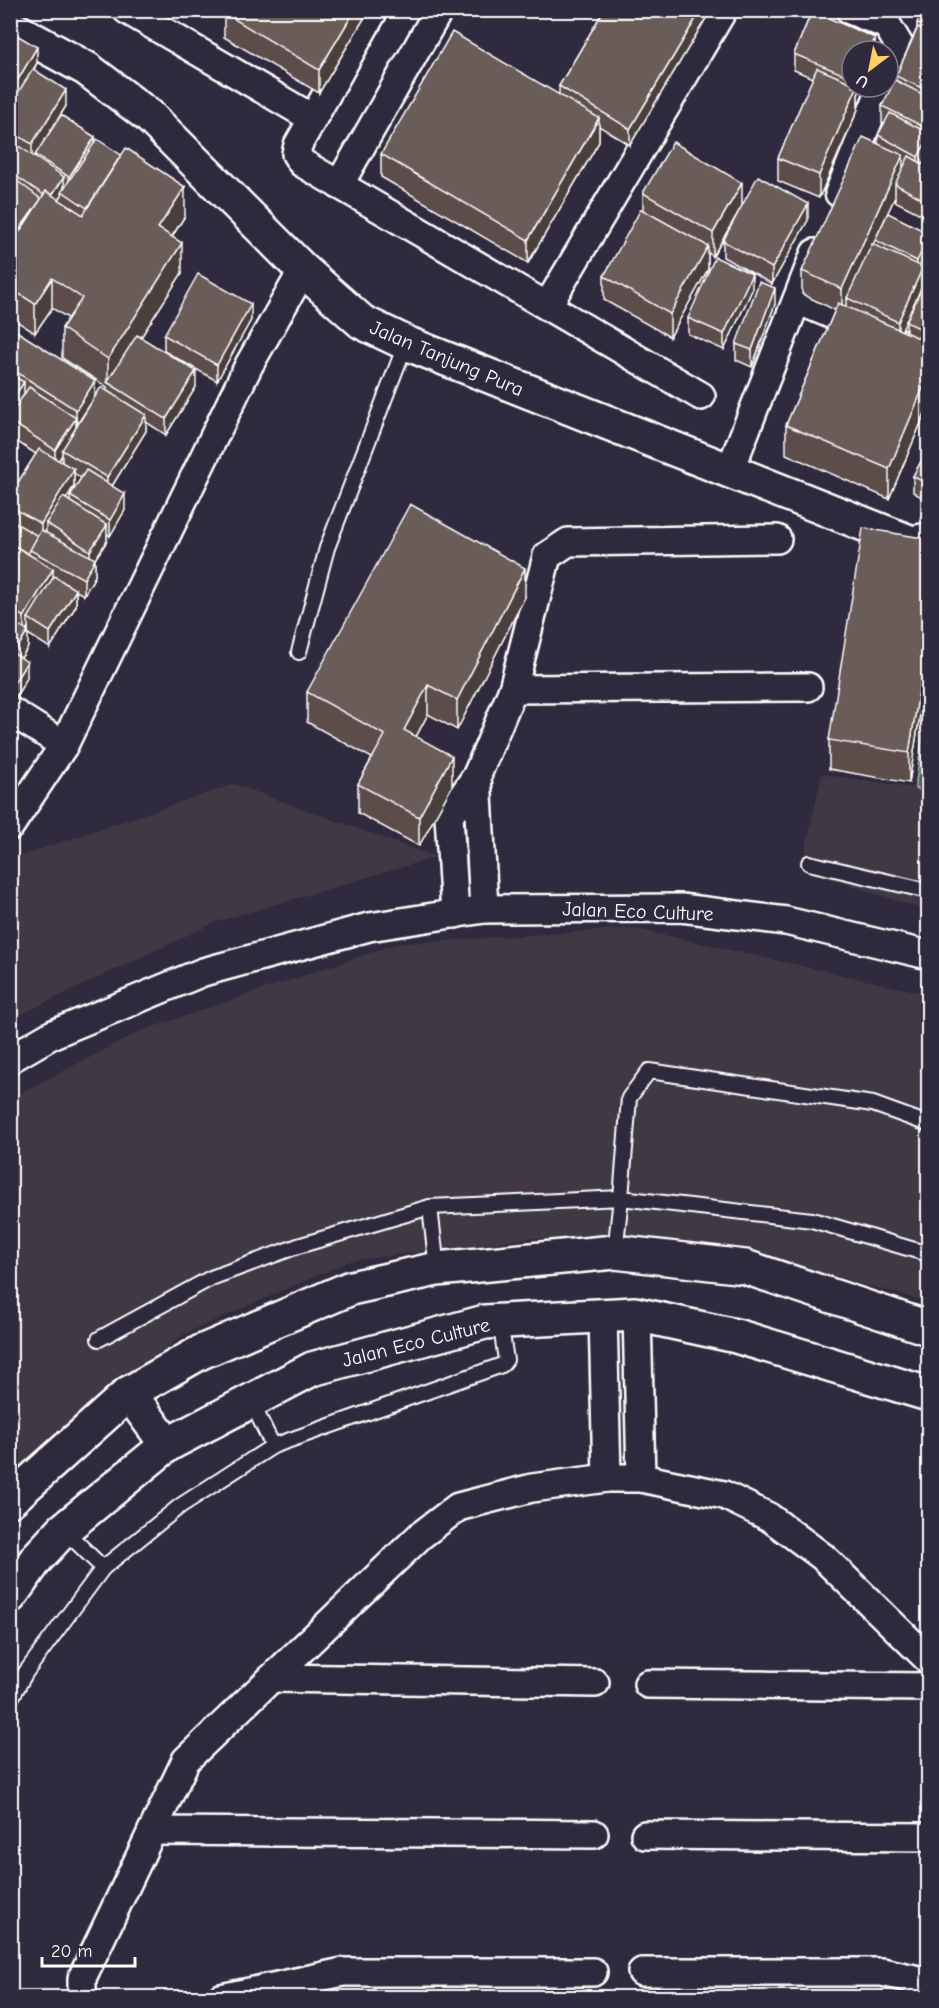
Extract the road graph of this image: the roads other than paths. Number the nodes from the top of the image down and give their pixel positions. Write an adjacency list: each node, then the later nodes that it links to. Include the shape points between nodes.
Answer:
1 (127, 10): 9 (street)
2 (374, 10): 9 (street)
3 (438, 10): 10 (street)
4 (723, 10): 13 (street, via 661,138)
5 (850, 10): 7 (street, via 887,25)
6 (10, 27): 11 (street, Jalan Tanjung Pura, via 87,69 149,116)
7 (895, 39)
8 (877, 99): 12 (street)
9 (312, 118): 10 (street, via 296,154 302,163)
10 (339, 185): 13 (street)
11 (303, 270): 14 (street, Jalan Tanjung Pura, via 362,322); 24 (street, via 249,365)
12 (797, 300): 15 (street); 17 (street)
13 (548, 305): 16 (street)
14 (406, 343): 17 (street, Jalan Tanjung Pura); 20 (lane, via 327,548)
15 (928, 355)
16 (701, 396)
17 (729, 473): 19 (street, Jalan Tanjung Pura, via 912,543)
18 (777, 539): 22 (street, via 568,543 557,548 547,556)
19 (928, 540)
20 (299, 652)
21 (808, 687): 22 (street)
22 (513, 689): 25 (street)
23 (10, 711): 24 (street)
24 (64, 745): 26 (street)
25 (477, 775): 29 (street); 30 (street, via 449,816)
26 (10, 826)
27 (809, 863): 28 (lane)
28 (928, 891)
29 (484, 909): 30 (street, Jalan Eco Culture); 31 (street, Jalan Eco Culture, via 681,908 786,921)
30 (454, 914): 32 (street, Jalan Eco Culture, via 369,927 203,972 53,1034)
31 (928, 955)
32 (10, 1059)
33 (928, 1124): 34 (lane, via 873,1104 649,1071 629,1098)
34 (621, 1198): 35 (lane); 36 (lane); 37 (lane, via 812,1220)
35 (430, 1207): 38 (lane); 43 (lane, via 298,1246 211,1278)
36 (615, 1252): 38 (street); 42 (street, via 745,1267)
37 (928, 1254)
38 (437, 1269): 44 (street, via 351,1288 201,1352)
39 (637, 1314): 40 (street, Jalan Eco Culture); 45 (street, Jalan Eco Culture, via 736,1336); 50 (street)
40 (603, 1315): 41 (street, Jalan Eco Culture); 49 (street)
41 (500, 1321): 46 (street, Jalan Eco Culture, via 312,1369); 48 (lane, via 506,1360 502,1365)
42 (928, 1328)
43 (99, 1339)
44 (129, 1393): 47 (street); 51 (street)
45 (928, 1394)
46 (251, 1401): 47 (street, Jalan Eco Culture); 48 (lane)
47 (167, 1445): 52 (street, Jalan Eco Culture)
48 (273, 1446): 53 (lane, via 180,1506)
49 (607, 1478): 50 (street); 56 (street, via 532,1488 458,1507 420,1536)
50 (641, 1478): 55 (street, via 724,1495 769,1517 823,1557)
51 (10, 1500)
52 (63, 1530): 53 (lane); 54 (street, Jalan Eco Culture)
53 (103, 1568): 60 (lane, via 26,1672)
54 (10, 1596)
55 (928, 1659)
56 (272, 1678): 57 (street); 61 (street, via 186,1760)
57 (595, 1683)
58 (648, 1684): 59 (street)
59 (928, 1688)
60 (10, 1700)
61 (152, 1831): 62 (street); 68 (street, via 82,1978)
62 (594, 1834)
63 (645, 1835): 64 (street)
64 (928, 1837)
65 (593, 1971): 69 (street, via 344,1972)
66 (642, 1972): 67 (street, via 882,1972)
67 (928, 1982)
68 (82, 1998)
69 (221, 1998)

